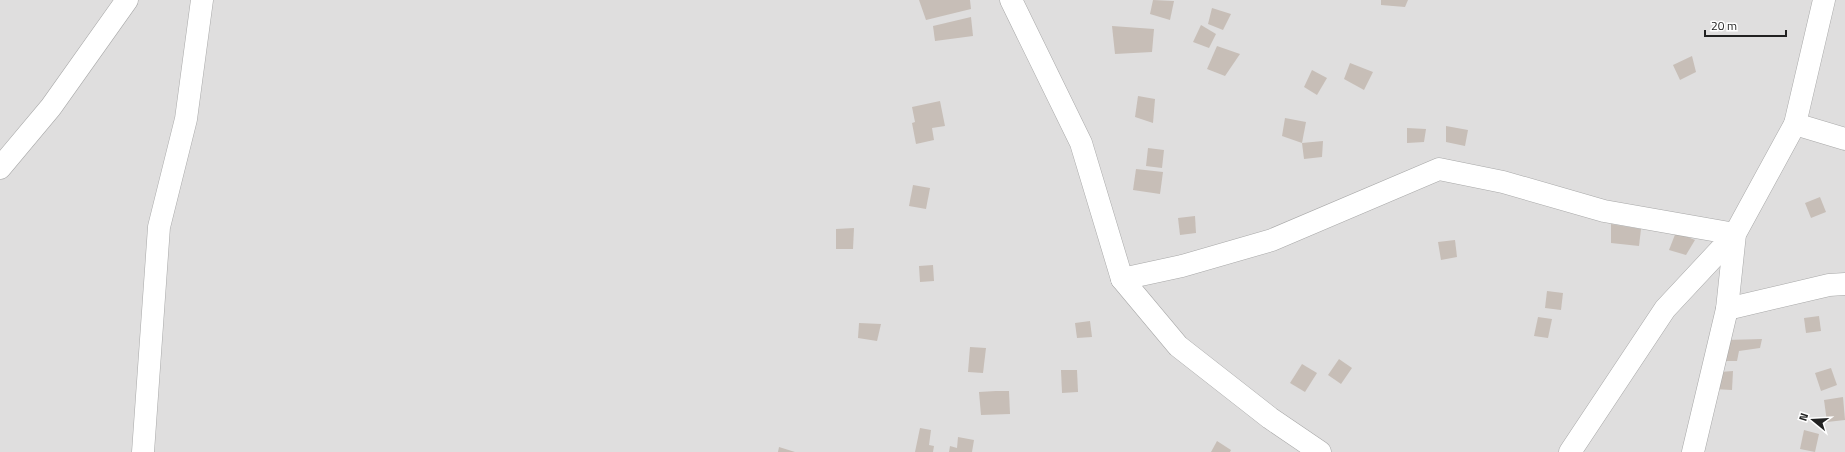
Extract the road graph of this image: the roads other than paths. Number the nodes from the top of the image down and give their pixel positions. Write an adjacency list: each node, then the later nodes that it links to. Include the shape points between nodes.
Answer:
1 (127, 0): 7 (street, via 51,107)
2 (202, 0): 12 (street, via 186,118 159,227)
3 (1011, 0): 9 (street, via 1081,143)
4 (1824, 0): 5 (street)
5 (1795, 124): 6 (street); 8 (street)
6 (1845, 139)
7 (0, 168)
8 (1735, 234): 9 (street, via 1604,211 1503,182 1439,169 1272,240 1182,266); 11 (street); 14 (street, via 1666,309)
9 (1122, 279): 13 (street, via 1178,346 1270,418)
10 (1845, 284): 11 (street, via 1829,285)
11 (1727, 309): 15 (street)
12 (143, 452)
13 (1320, 452)
14 (1570, 452)
15 (1693, 452)

